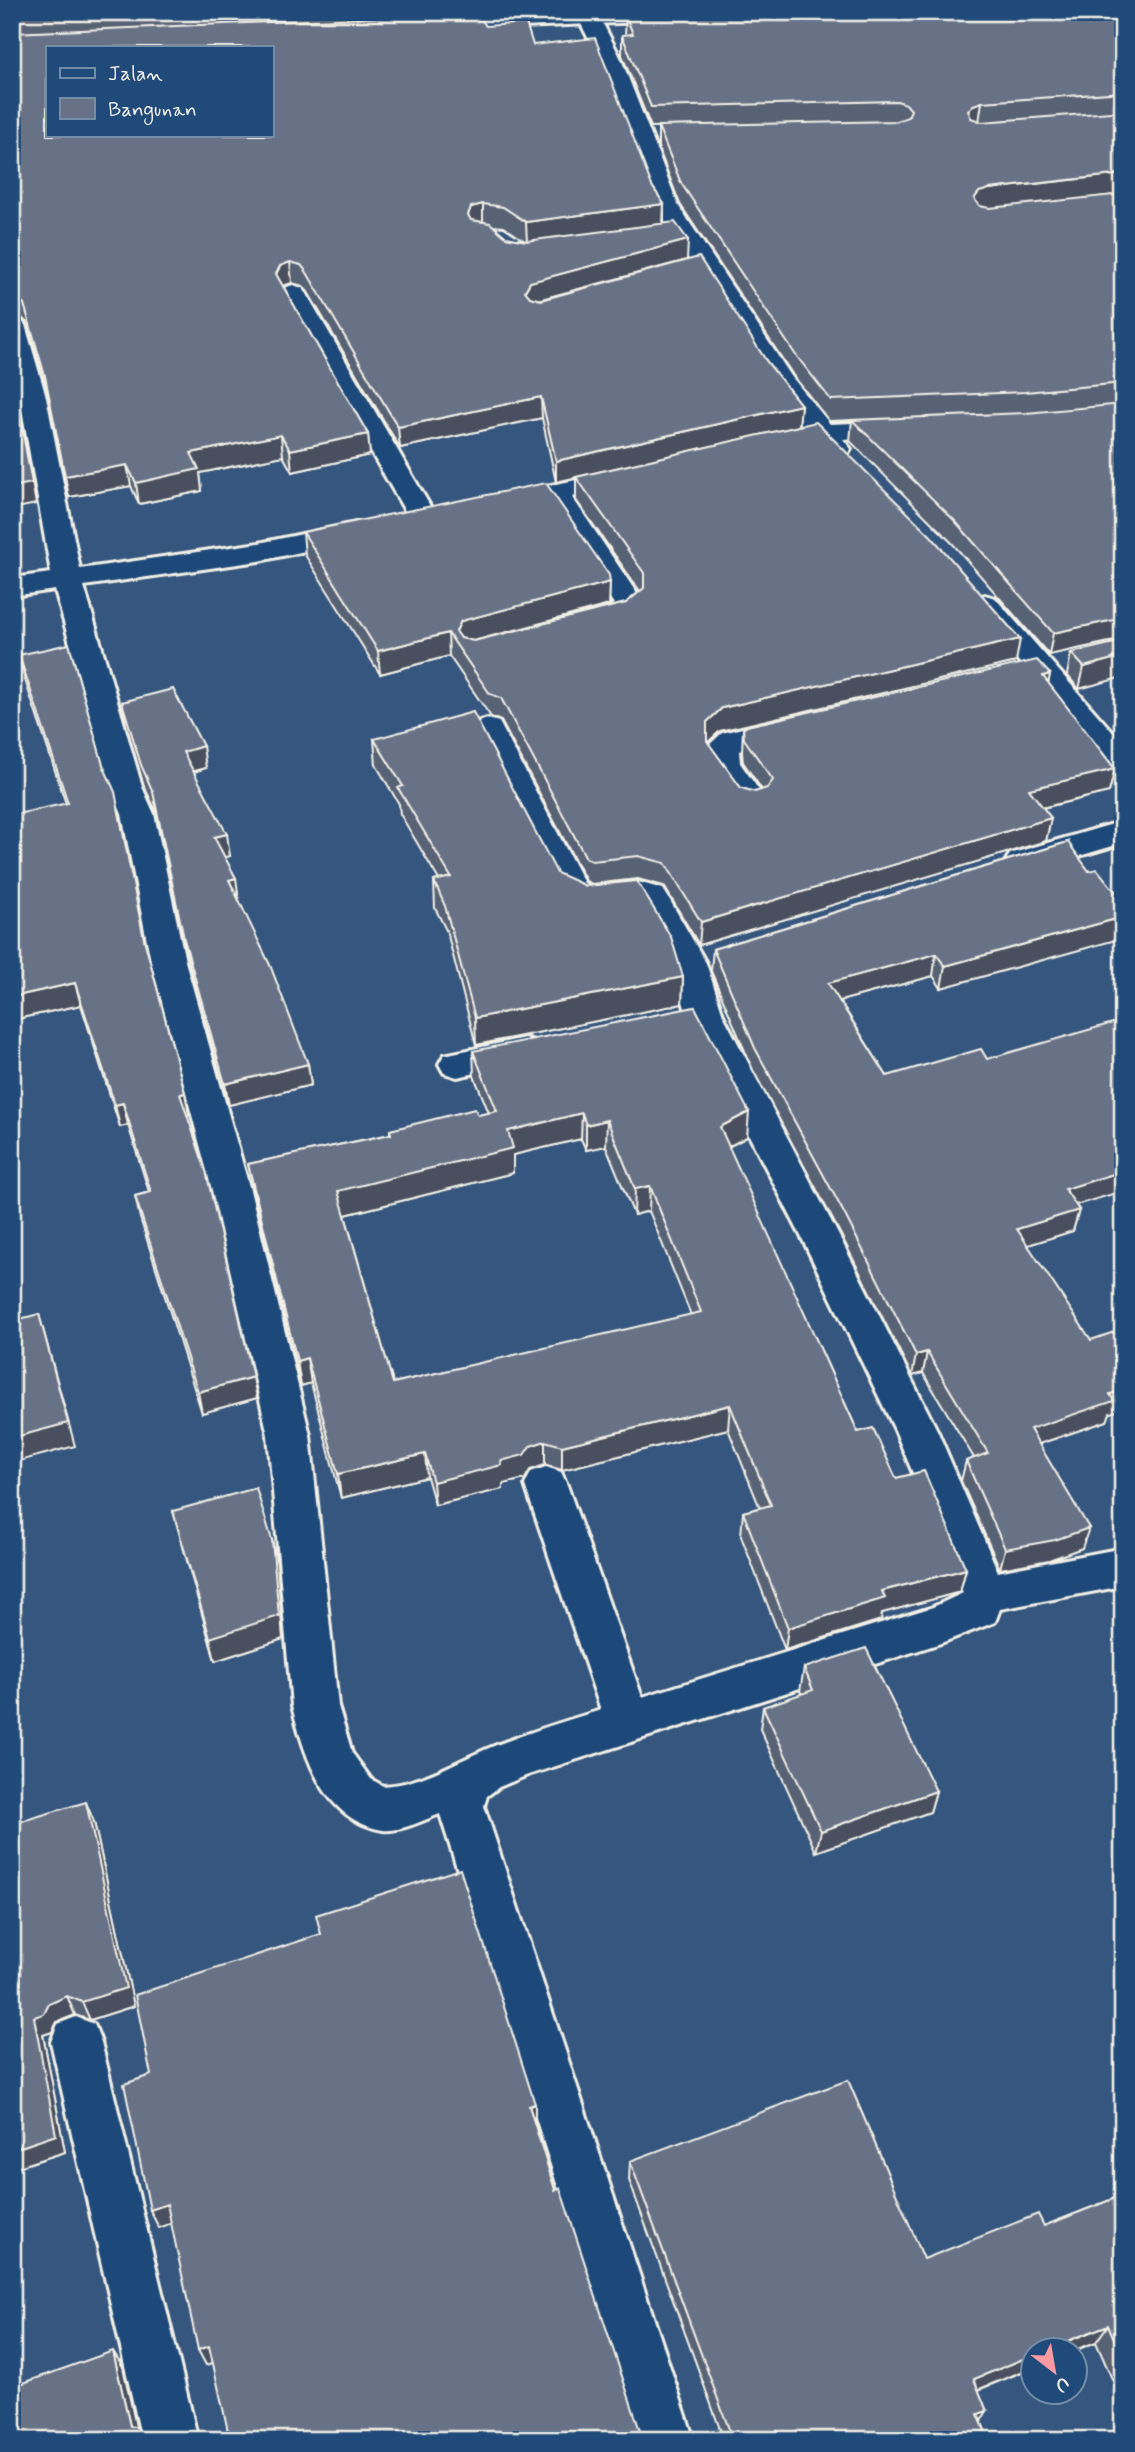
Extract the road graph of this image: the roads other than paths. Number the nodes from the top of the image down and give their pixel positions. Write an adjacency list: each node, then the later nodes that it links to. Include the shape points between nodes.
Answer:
1 (770, 12): 2 (main road)
2 (586, 15): 3 (main road); 4 (main road, via 655,137 666,205)
3 (410, 26)
4 (684, 231): 5 (main road); 9 (main road, via 693,269)
5 (657, 235)
6 (293, 293): 14 (main road)
7 (12, 325): 15 (main road, via 33,397)
8 (928, 428): 9 (main road)
9 (821, 432): 10 (main road); 11 (main road)
10 (754, 448)
11 (851, 462)
12 (647, 474): 13 (main road)
13 (554, 492): 14 (main road); 18 (main road, via 629,604 614,617)
14 (426, 518): 15 (main road, via 259,552)
15 (67, 579): 17 (main road); 31 (main road, via 132,800 168,961 231,1190 289,1434 315,1706 324,1744 355,1796 385,1809)
16 (965, 580): 21 (main road)
17 (12, 587)
18 (564, 630)
19 (825, 718): 22 (main road, via 733,740 723,747 724,764)
20 (488, 729): 29 (main road, via 571,890 586,899 638,893 651,897 702,959 692,1017 821,1238 916,1430)
21 (1123, 764)
22 (752, 803)
23 (1123, 832): 24 (main road)
24 (991, 872)
25 (562, 1043): 26 (main road)
26 (457, 1064)
27 (546, 1485): 30 (main road)
28 (1123, 1567): 29 (main road)
29 (985, 1593): 30 (main road, via 979,1608 941,1624)
30 (628, 1721): 31 (main road, via 522,1756)
31 (466, 1784): 34 (main road, via 461,1806)
32 (76, 2042): 33 (main road)
33 (170, 2440)
34 (666, 2440)

